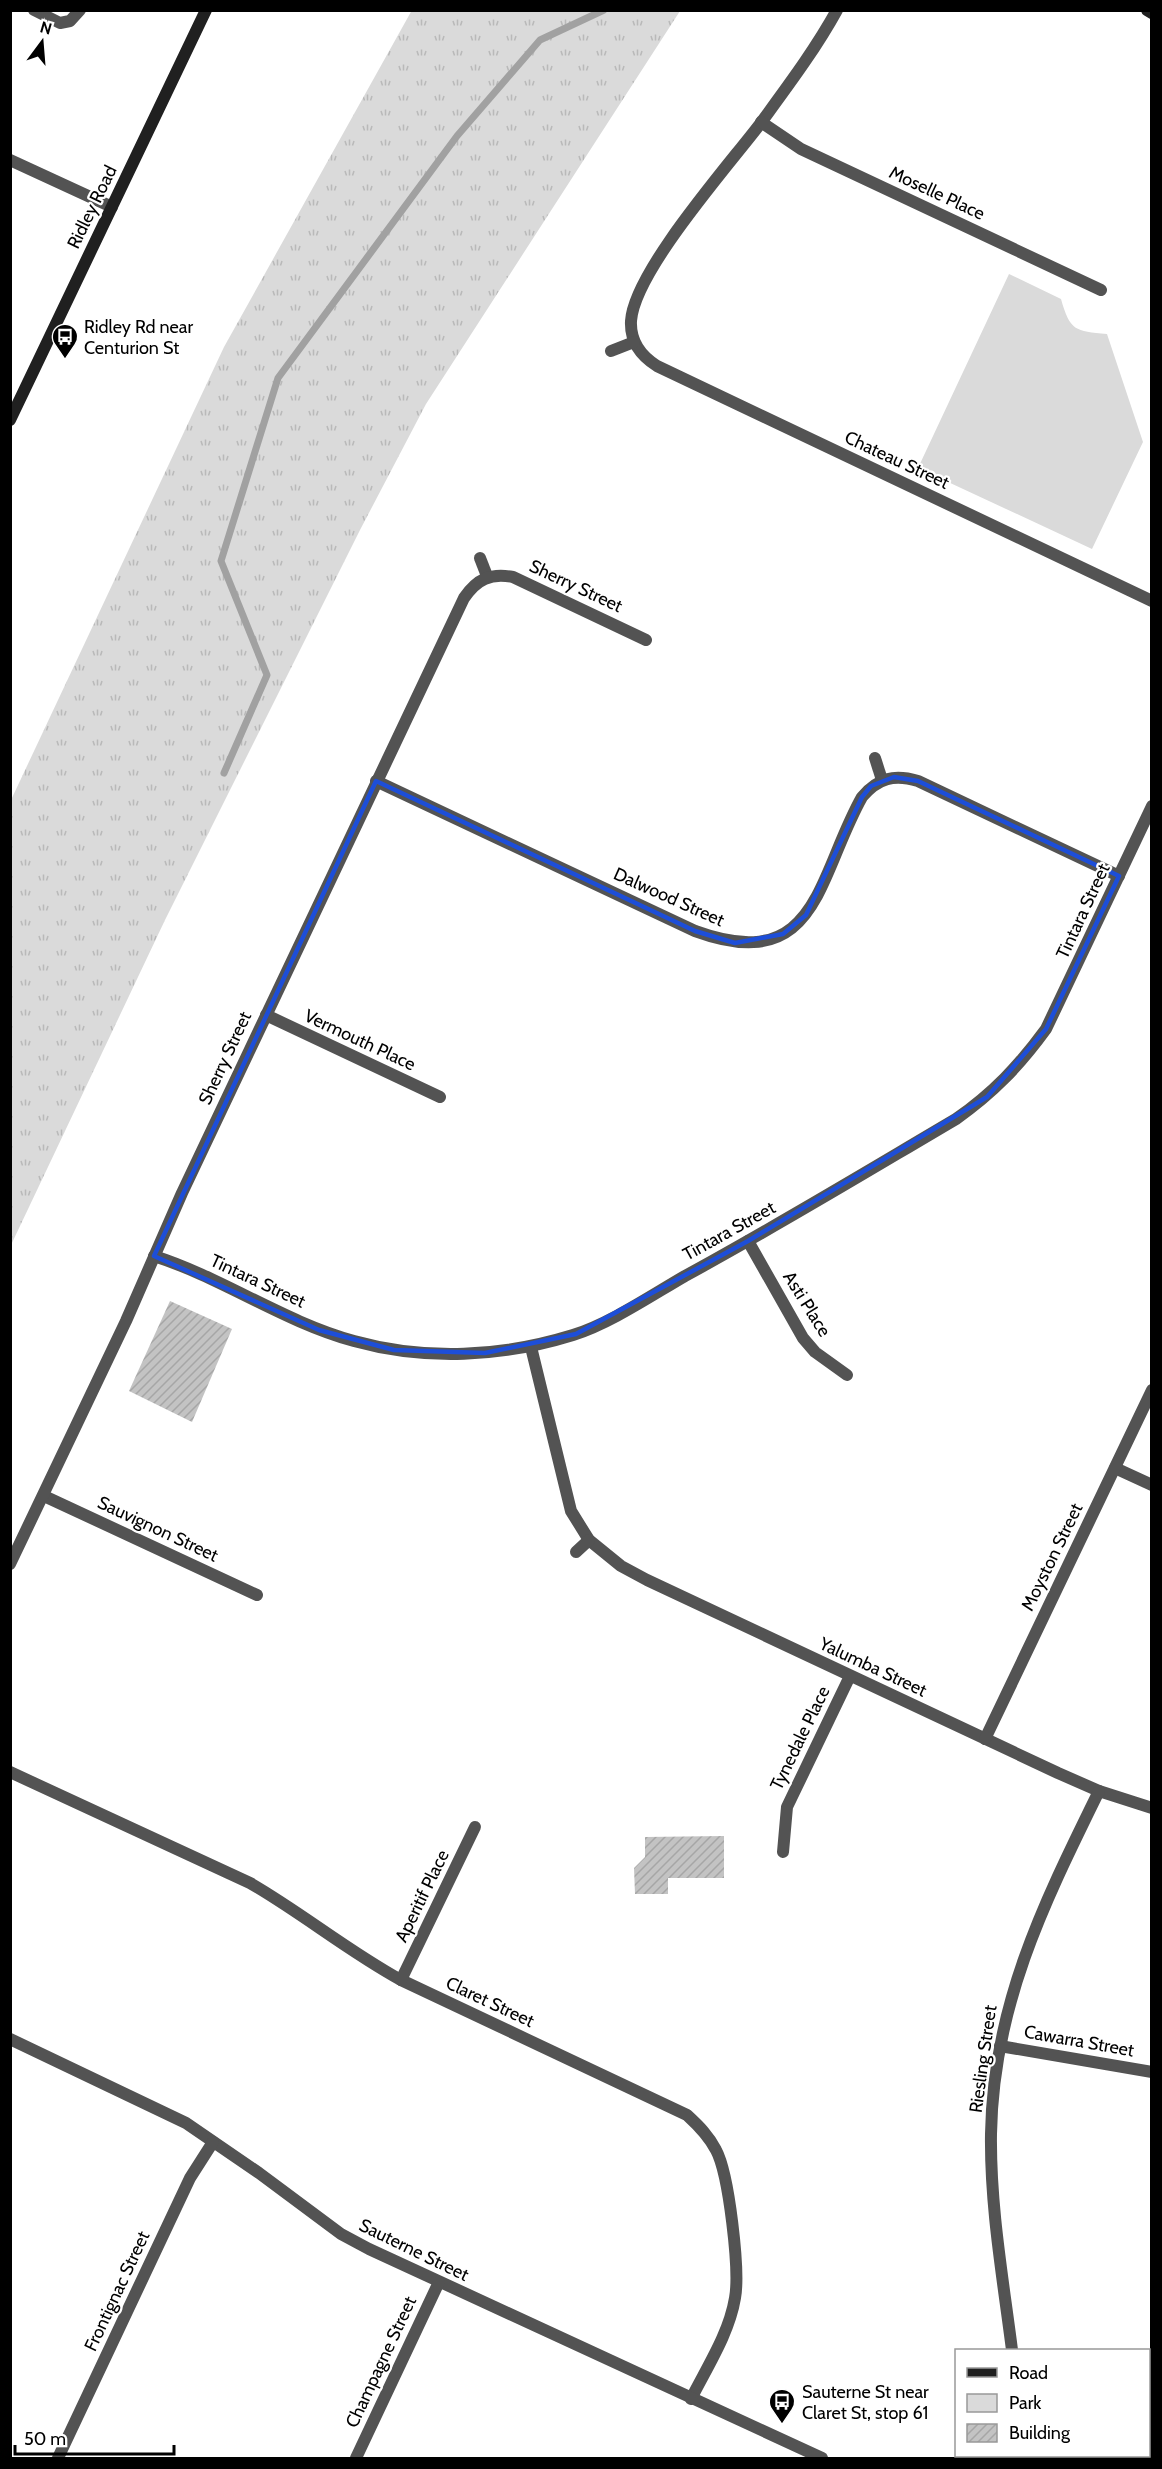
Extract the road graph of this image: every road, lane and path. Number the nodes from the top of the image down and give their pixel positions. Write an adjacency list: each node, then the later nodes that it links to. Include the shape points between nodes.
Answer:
1 (34, 10): 2 (street, via 60,23 70,21)
2 (80, 10)
3 (206, 10): 9 (street, Ridley Road)
4 (837, 10): 7 (street)
5 (1147, 10): 6 (street)
6 (1152, 13)
7 (761, 122): 10 (street, Moselle Place, via 801,149); 11 (street, via 655,264 633,311)
8 (10, 160): 9 (street)
9 (112, 207): 13 (street, Ridley Road)
10 (1101, 290)
11 (634, 342): 12 (street); 16 (street, Chateau Street, via 647,360 657,366)
12 (611, 351)
13 (10, 420)
14 (480, 558): 15 (street)
15 (487, 576): 17 (street, Sherry Street, via 521,580); 20 (street, Sherry Street, via 464,598)
16 (1152, 601)
17 (646, 640)
18 (875, 758): 19 (street)
19 (882, 780): 20 (street, Dalwood Street, via 871,786 855,808 806,915 783,934 751,944 695,931); 22 (street, via 894,777 918,781)
20 (376, 781): 23 (street, Sherry Street)
21 (1152, 806): 22 (street, Tintara Street)
22 (1119, 876): 25 (street, Tintara Street, via 1046,1029 1023,1061 987,1097)
23 (266, 1015): 24 (street, Vermouth Place); 26 (street, Sherry Street)
24 (440, 1097)
25 (748, 1241): 27 (street, Tintara Street, via 584,1330); 28 (street, Asti Place, via 803,1338)
26 (154, 1256): 27 (street, Tintara Street, via 354,1342 437,1355); 32 (street, Sherry Street)
27 (531, 1347): 33 (street, Yalumba Street, via 565,1494)
28 (847, 1375)
29 (1152, 1390): 30 (street, Moyston Street)
30 (1115, 1468): 31 (street); 38 (street, Moyston Street)
31 (1152, 1485)
32 (44, 1496): 35 (street, Sherry Street); 36 (street, Sauvignon Street)
33 (589, 1540): 34 (street); 37 (street, Yalumba Street, via 621,1566 647,1580)
34 (576, 1552)
35 (10, 1564)
36 (256, 1595)
37 (850, 1676): 38 (street, Yalumba Street); 43 (street, Tynedale Place, via 787,1807)
38 (985, 1739): 40 (street, Yalumba Street)
39 (10, 1772): 44 (street, Claret Street, via 250,1883)
40 (1099, 1791): 41 (street, Yalumba Street); 46 (street, Riesling Street, via 1024,1954)
41 (1152, 1808)
42 (475, 1827): 44 (street, Aperitif Place)
43 (783, 1852)
44 (401, 1980): 51 (street, Claret Street, via 661,2101 687,2115 705,2132 724,2171 737,2269 736,2297 729,2324)
45 (10, 2039): 48 (street, Sauterne Street, via 160,2109)
46 (1000, 2046): 47 (street, Cawarra Street); 50 (street, Riesling Street, via 991,2133 993,2193)
47 (1152, 2072)
48 (213, 2142): 49 (street, Sauterne Street, via 341,2234); 52 (street, Frontignac Street, via 190,2178)
49 (439, 2282): 51 (street, Sauterne Street); 53 (street, Champagne Street)
50 (1012, 2349)
51 (691, 2399): 54 (street, Sauterne Street)
52 (58, 2458)
53 (356, 2458)
54 (822, 2458)

